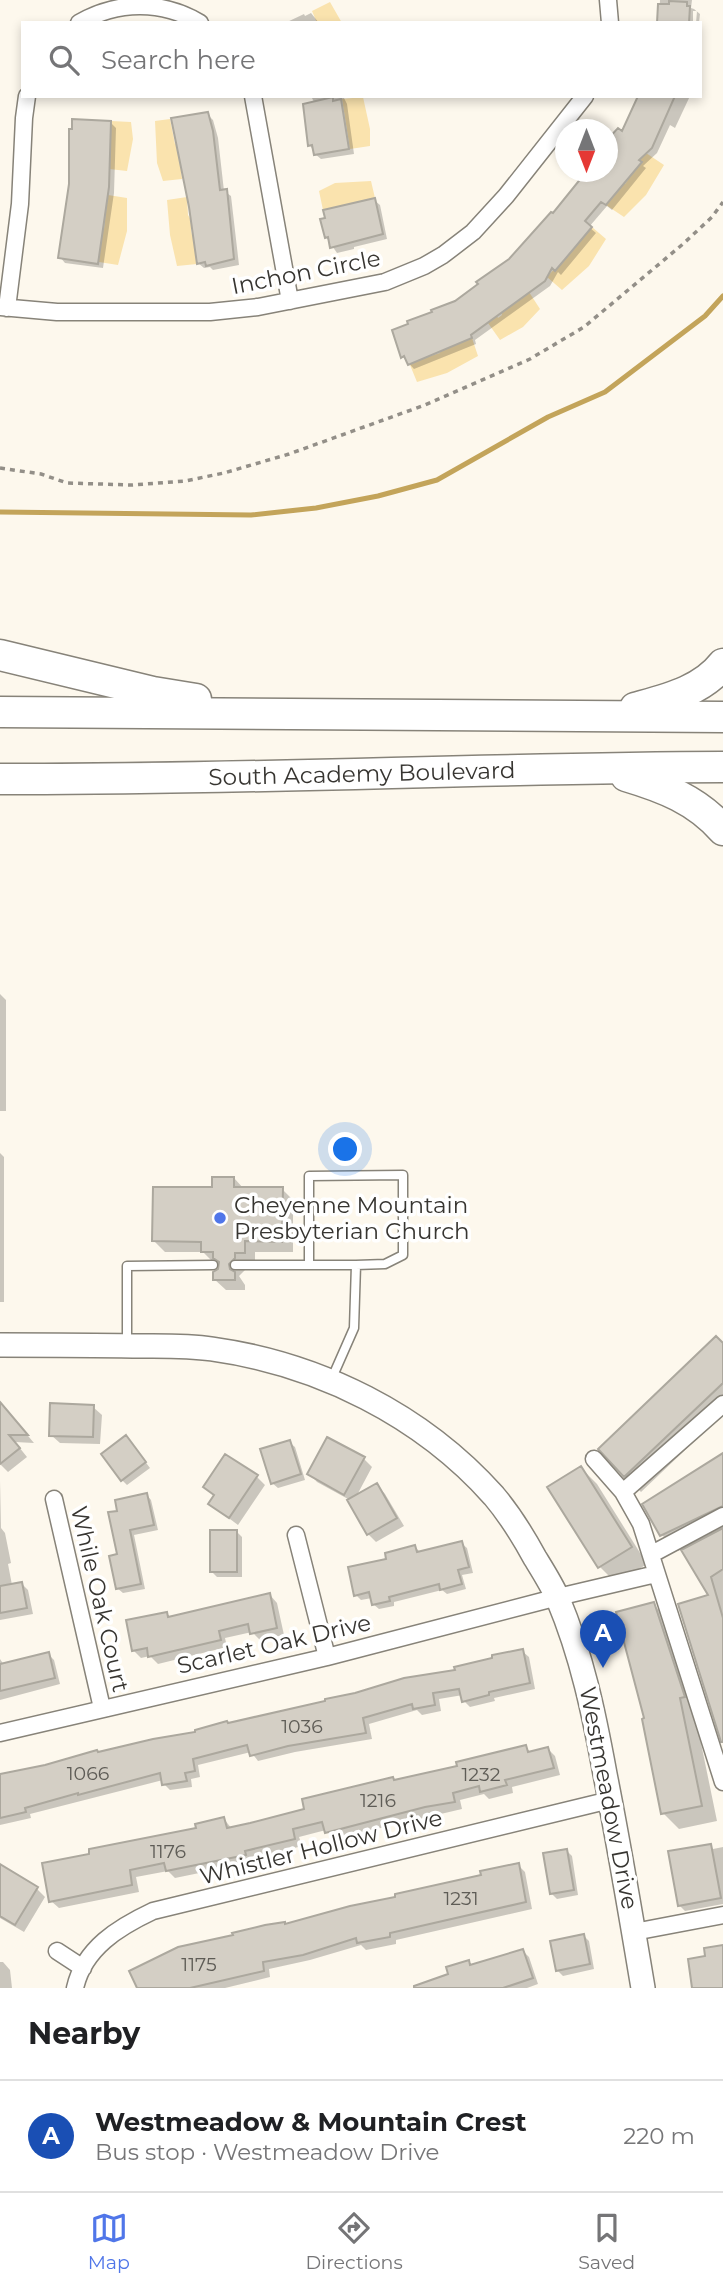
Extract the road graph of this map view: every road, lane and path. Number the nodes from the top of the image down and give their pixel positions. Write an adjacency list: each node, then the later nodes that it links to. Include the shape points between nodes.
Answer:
1 (608, 0): 4 (street)
2 (83, 21): 3 (street, via 104,11 134,6 167,9)
3 (196, 21)
4 (610, 21)
5 (27, 98): 10 (street, via 20,204)
6 (253, 98): 9 (street)
7 (583, 98): 9 (street, Inchon Circle, via 488,218 460,243 424,266 385,282)
8 (723, 202): 11 (path, via 683,244 584,327 530,359 425,405 289,454 185,481 67,483)
9 (290, 301): 10 (street, Inchon Circle, via 210,312 57,312)
10 (4, 307)
11 (0, 468)
12 (0, 655): 15 (highway, via 153,691)
13 (723, 664): 16 (highway, via 715,675 690,690)
14 (0, 712): 15 (highway)
15 (318, 714): 16 (highway)
16 (608, 716): 17 (highway)
17 (723, 717)
18 (723, 767): 19 (highway, South Academy Boulevard)
19 (602, 768): 21 (highway, South Academy Boulevard); 23 (highway, via 690,801)
20 (0, 779): 21 (highway, South Academy Boulevard)
21 (106, 779): 22 (highway)
22 (0, 798)
23 (723, 830)
24 (213, 1265): 29 (lane, via 127,1266)
25 (235, 1265): 26 (lane)
26 (309, 1265): 27 (lane); 27 (lane, via 309,1176 403,1175 403,1255 385,1264)
27 (356, 1265): 30 (lane, via 354,1328)
28 (0, 1345): 29 (street, Westmeadow Drive)
29 (127, 1346): 30 (street, Westmeadow Drive, via 211,1349 260,1358)
30 (330, 1381): 39 (street, Westmeadow Drive, via 360,1393 451,1454 501,1505)
31 (723, 1404): 33 (street)
32 (594, 1460): 33 (street)
33 (623, 1492): 37 (street)
34 (54, 1499): 41 (street, While Oak Court)
35 (723, 1516): 37 (street)
36 (296, 1535): 40 (street)
37 (652, 1553): 38 (street)
38 (656, 1574): 39 (street, Scarlet Oak Drive); 43 (street)
39 (558, 1597): 40 (street, Scarlet Oak Drive); 44 (street, Westmeadow Drive, via 589,1692)
40 (327, 1657): 41 (street, Scarlet Oak Drive)
41 (102, 1708): 42 (street, Scarlet Oak Drive)
42 (0, 1733)
43 (723, 1782)
44 (610, 1800): 46 (street, Westmeadow Drive); 48 (street, Whistler Hollow Drive, via 153,1911 106,1939)
45 (723, 1915): 46 (street)
46 (634, 1932): 50 (street, Westmeadow Drive)
47 (57, 1951): 48 (street)
48 (83, 1968): 49 (street, Whistler Hollow Drive)
49 (75, 1988)
50 (643, 1988)

